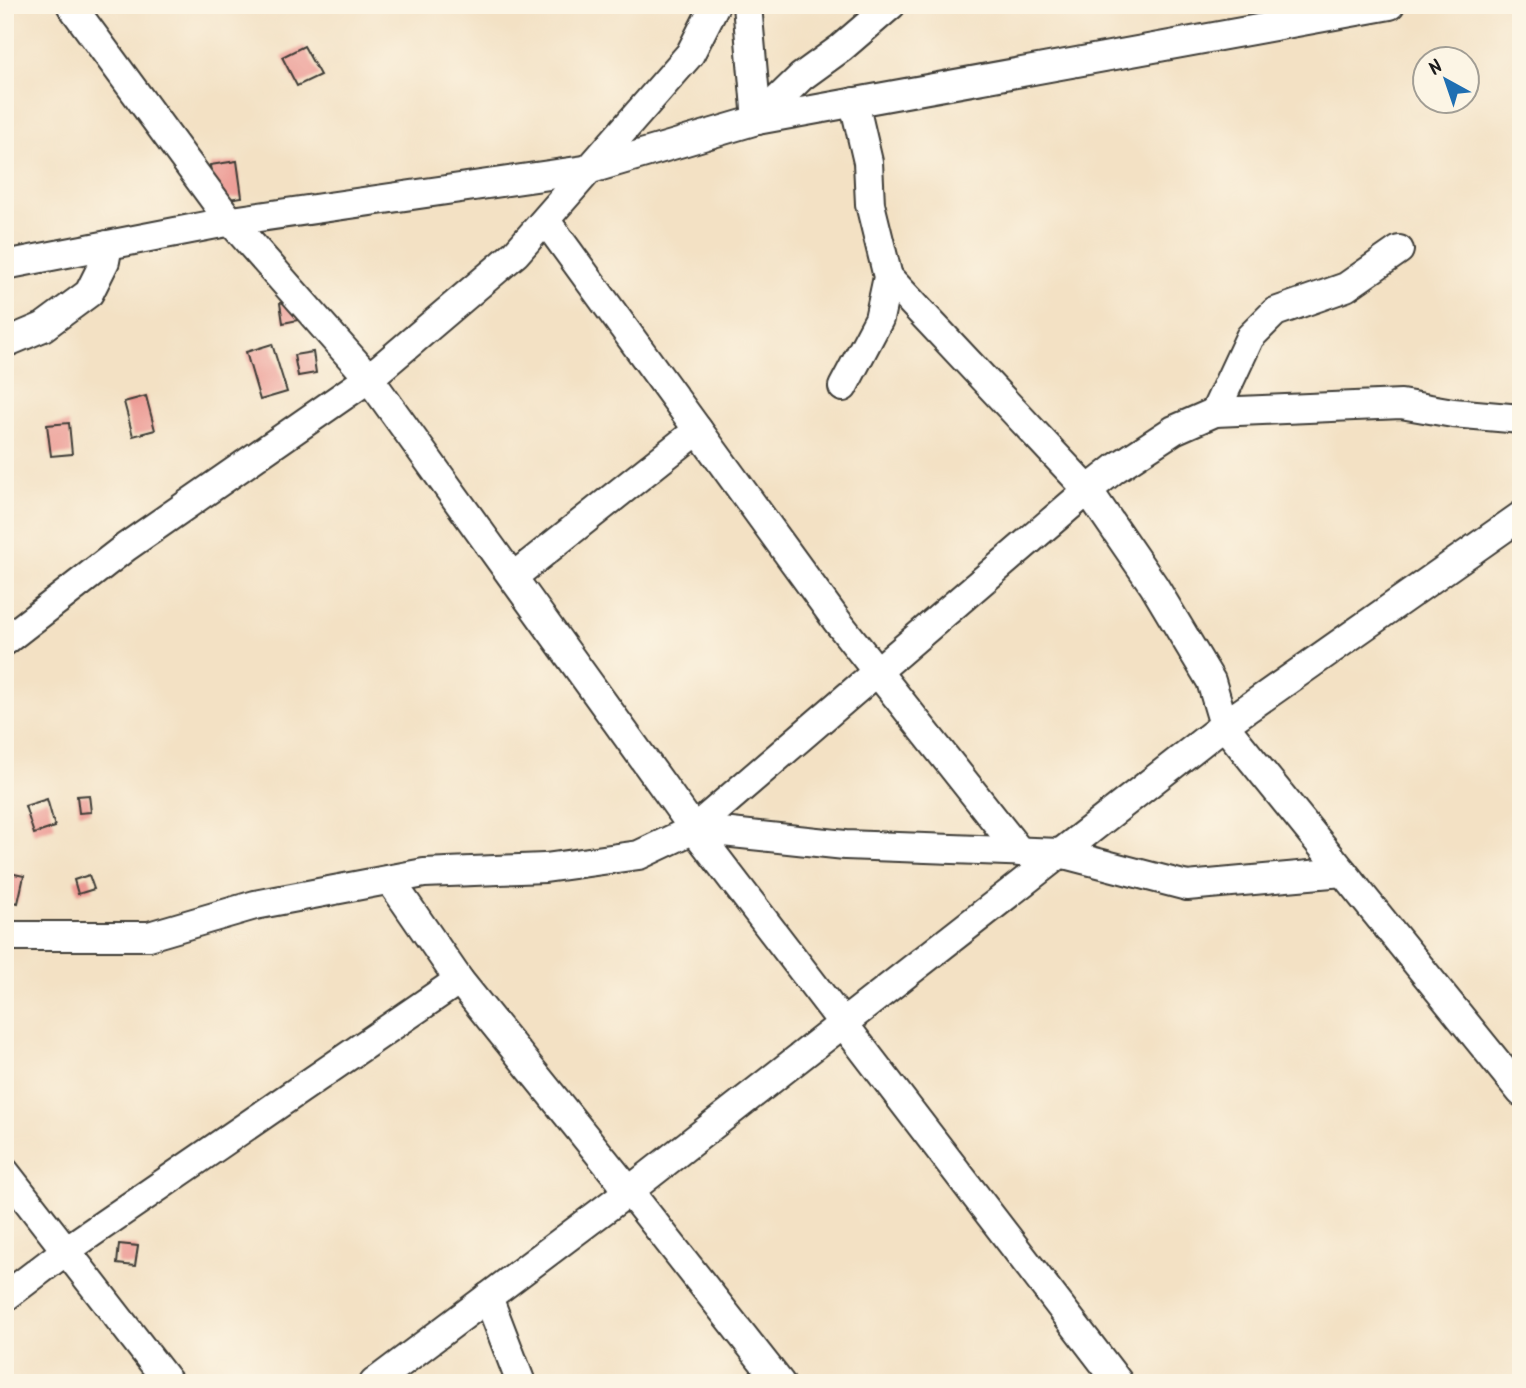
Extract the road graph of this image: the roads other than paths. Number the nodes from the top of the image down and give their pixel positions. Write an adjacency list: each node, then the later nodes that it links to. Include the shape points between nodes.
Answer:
1 (71, 5): 9 (street)
2 (747, 5): 7 (street)
3 (891, 5): 7 (street, via 801,77)
4 (1390, 5): 6 (street)
5 (712, 7): 8 (street, via 691,54)
6 (854, 102): 7 (street); 14 (street, via 868,162 870,204)
7 (757, 120): 8 (street)
8 (592, 169): 9 (street); 10 (street)
9 (232, 221): 11 (street); 16 (street)
10 (546, 221): 16 (street, via 516,253); 20 (street)
11 (108, 245): 13 (street); 15 (street, via 89,293 43,327)
12 (1399, 250): 18 (street, via 1346,287 1275,312 1250,337)
13 (5, 265)
14 (888, 277): 17 (street, via 879,319); 21 (street)
15 (5, 343)
16 (369, 378): 23 (street); 24 (street, via 126,547)
17 (843, 387)
18 (1215, 412): 19 (street, via 1401,404); 21 (street, via 1174,430)
19 (1521, 419)
20 (698, 430): 23 (street); 25 (street)
21 (1088, 490): 25 (street); 26 (street, via 1212,681)
22 (1521, 516): 26 (street)
23 (513, 577): 27 (street)
24 (5, 641)
25 (877, 672): 27 (street); 28 (street)
26 (1224, 725): 29 (street); 30 (street)
27 (694, 829): 28 (street, via 845,845); 31 (street, via 639,855 545,868 424,873); 34 (street)
28 (1020, 852): 29 (street)
29 (1060, 853): 30 (street, via 1187,886); 34 (street)
30 (1343, 872): 35 (street)
31 (390, 880): 32 (street, via 255,905 149,936); 33 (street)
32 (5, 936)
33 (459, 980): 37 (street); 38 (street)
34 (842, 1024): 37 (street); 45 (street)
35 (1521, 1092)
36 (5, 1172): 38 (street)
37 (629, 1191): 40 (street); 44 (street)
38 (66, 1250): 39 (street); 41 (street)
39 (5, 1297)
40 (488, 1297): 42 (street); 43 (street)
41 (169, 1383)
42 (374, 1383)
43 (521, 1383)
44 (780, 1383)
45 (1119, 1383)

